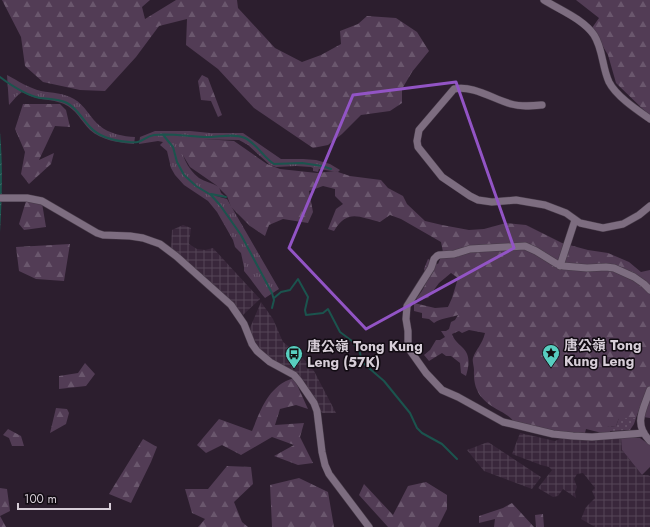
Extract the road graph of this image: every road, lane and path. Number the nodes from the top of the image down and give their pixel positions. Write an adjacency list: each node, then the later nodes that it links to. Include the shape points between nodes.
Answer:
1 (544, 0): 3 (street, via 576,19 590,31 599,47 612,87)
2 (542, 106): 6 (street, via 510,104 468,89 454,89 419,130 418,147 442,177 470,196 485,202 516,200 534,203 560,210)
3 (650, 119)
4 (2, 198): 12 (street, via 42,201 97,233 143,238 160,244 176,256 231,306 258,351 299,381 316,407 322,452 329,474)
5 (650, 206): 6 (street, via 631,220 613,226 596,227)
6 (575, 220): 7 (street)
7 (560, 266): 8 (street, via 614,268); 10 (street, via 525,246 470,249 436,256 407,306 409,349 442,390 504,422 553,434 573,436)
8 (650, 290)
9 (650, 390): 10 (street, via 640,418)
10 (644, 434): 11 (street)
11 (650, 441)
12 (369, 527)

